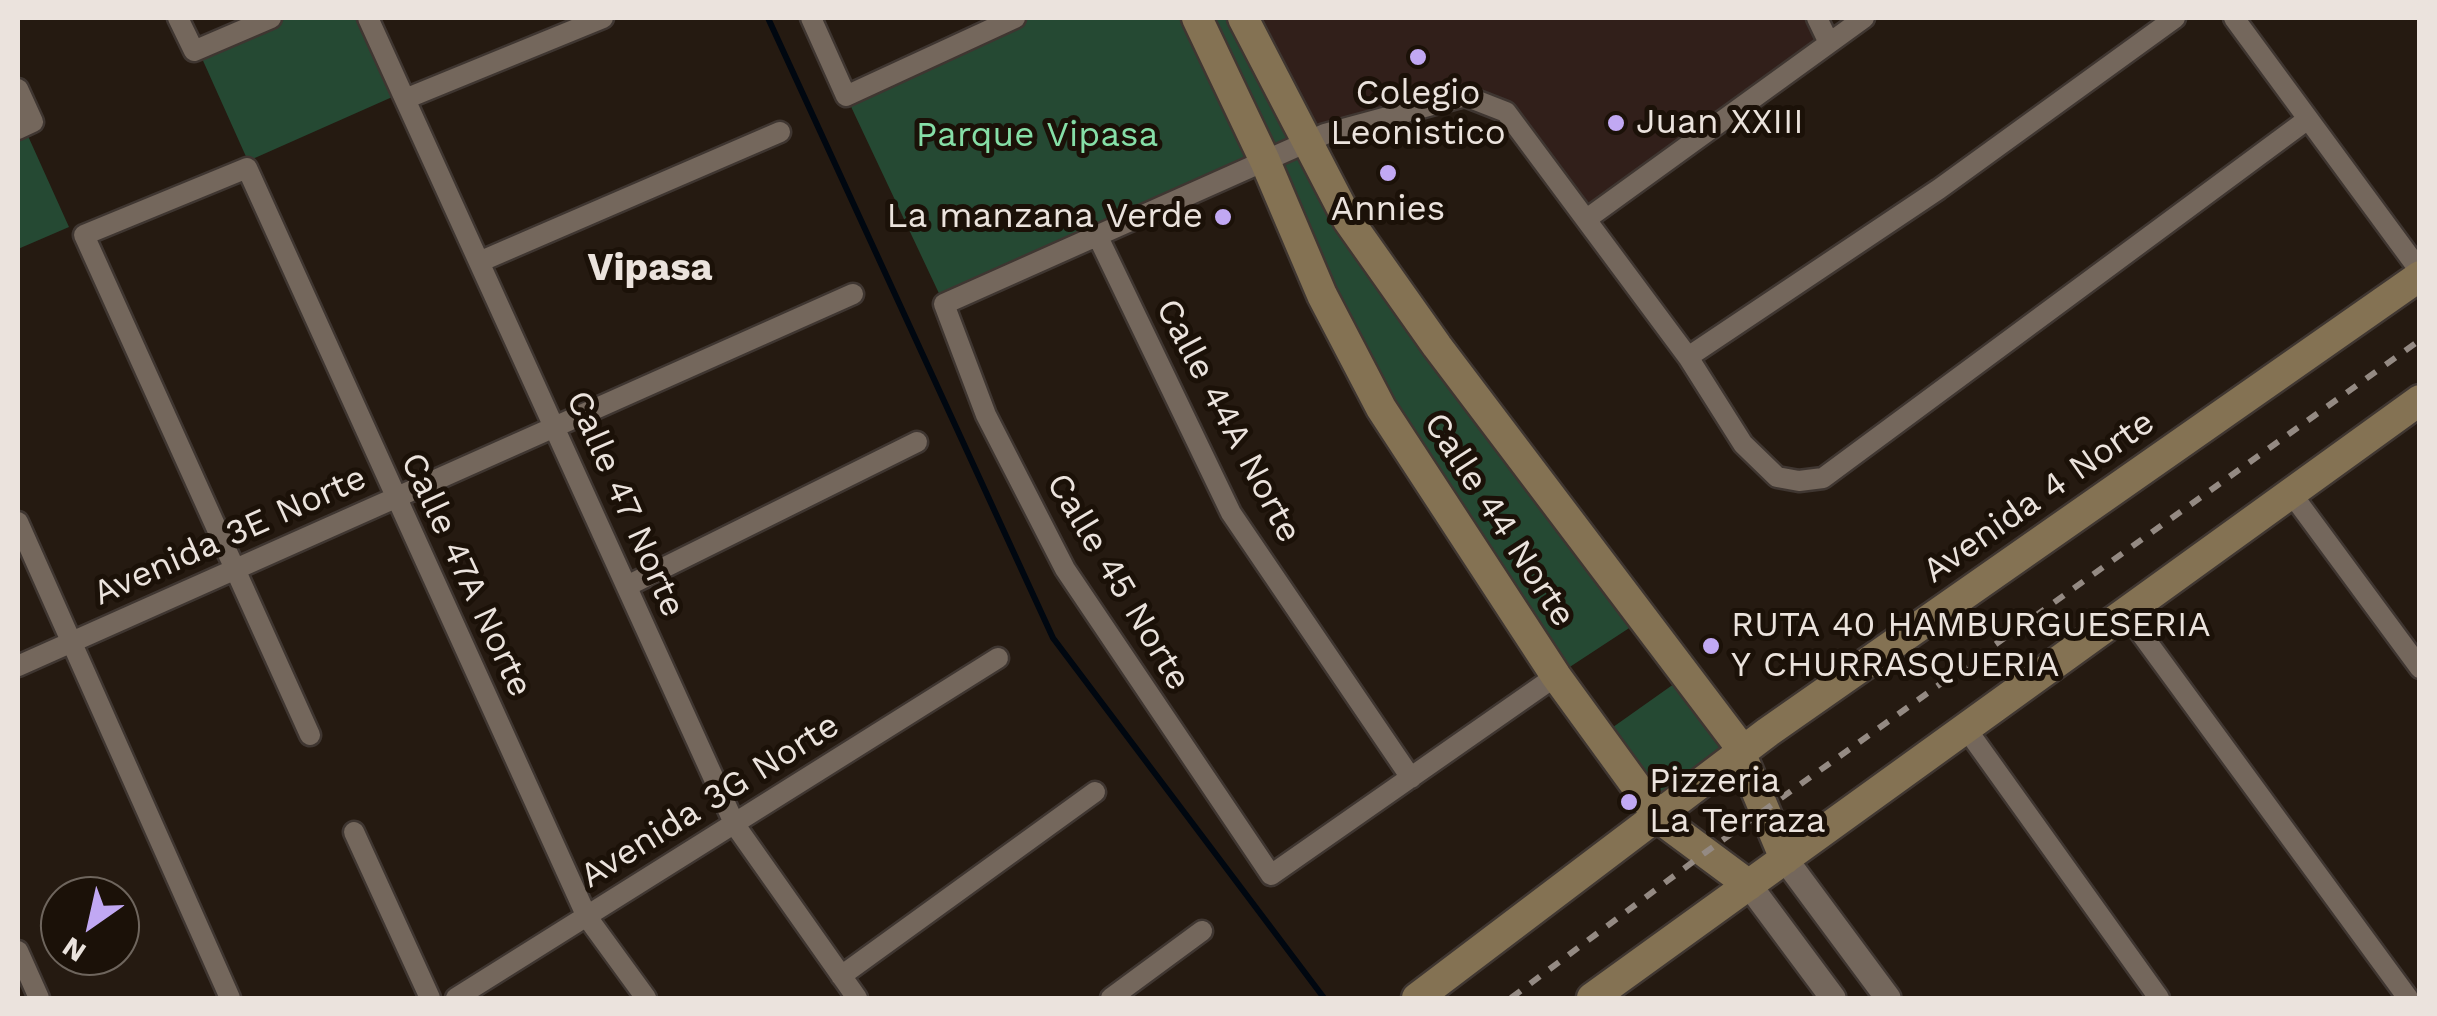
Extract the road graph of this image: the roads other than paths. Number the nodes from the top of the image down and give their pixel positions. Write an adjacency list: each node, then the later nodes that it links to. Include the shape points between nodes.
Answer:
1 (178, 18): 2 (street, via 194,52)
2 (271, 18)
3 (368, 18): 15 (street, Calle 47 Norte)
4 (604, 18): 15 (street)
5 (811, 18): 12 (street, via 846,96)
6 (1197, 18): 20 (main road, Calle 44 Norte)
7 (1242, 18): 19 (main road, Calle 44 Norte)
8 (1817, 18): 13 (street)
9 (1864, 18): 13 (street)
10 (2175, 18): 26 (street, via 1939,189)
11 (2234, 18): 16 (street)
12 (1007, 19)
13 (1829, 42): 21 (street)
14 (18, 89): 17 (street)
15 (405, 99): 23 (street, Calle 47 Norte)
16 (2308, 119): 24 (street); 26 (street, via 1823,478 1777,477 1743,444)
17 (25, 126)
18 (780, 132): 23 (street)
19 (1304, 143): 20 (street); 21 (street, via 1464,96 1506,112); 43 (main road, Calle 44 Norte, via 1348,220 1436,346 1646,617)
20 (1265, 161): 22 (street); 40 (main road, Calle 44 Norte, via 1322,296 1381,408)
21 (1588, 218): 26 (street)
22 (1098, 237): 44 (street, Calle 44A Norte, via 1232,513); 44 (street, Calle 45 Norte, via 944,304 986,415 1064,568 1271,875)
23 (479, 262): 28 (street, Calle 47 Norte)
24 (2420, 274): 43 (main road, Avenida 4 Norte)
25 (853, 294): 28 (street, Avenida 3E Norte)
26 (1688, 358)
27 (2420, 400): 30 (main road)
28 (554, 426): 31 (street, Avenida 3E Norte); 34 (street, Calle 47 Norte)
29 (917, 442): 34 (street)
30 (2291, 493): 35 (main road); 39 (street)
31 (395, 498): 33 (street, Avenida 3E Norte); 33 (street, Calle 47A Norte, via 247,168 84,235); 51 (street, Calle 47A Norte)
32 (18, 522): 36 (street)
33 (236, 570): 36 (street, Avenida 3E Norte); 42 (street)
34 (627, 586): 47 (street, Calle 47 Norte)
35 (2126, 613): 41 (main road); 67 (street)
36 (72, 641): 38 (street, Avenida 3E Norte); 56 (street)
37 (998, 658): 47 (street, Avenida 3G Norte)
38 (18, 666)
39 (2420, 668)
40 (1556, 676): 44 (street); 46 (main road, Calle 44 Norte)
41 (1966, 726): 49 (main road); 66 (street)
42 (310, 735)
43 (1741, 753): 46 (main road, Avenida 4 Norte); 49 (main road, Calle 44 Norte)
44 (1411, 778)
45 (1095, 792): 54 (street)
46 (1660, 819): 50 (main road, Calle 44 Norte); 62 (main road, Avenida 4 Norte)
47 (735, 825): 51 (street, Avenida 3G Norte); 54 (street, Calle 47 Norte)
48 (354, 832): 57 (street)
49 (1785, 859): 50 (main road); 65 (street, Calle 44 Norte)
50 (1749, 884): 63 (main road); 64 (street, Calle 44 Norte)
51 (588, 917): 58 (street, Avenida 3G Norte); 59 (street, Calle 47A Norte)
52 (1202, 931): 61 (street)
53 (18, 951): 55 (street)
54 (841, 976): 60 (street, Calle 47 Norte)
55 (39, 998)
56 (230, 998)
57 (430, 998)
58 (456, 998)
59 (646, 998)
60 (857, 998)
61 (1112, 998)
62 (1417, 998)
63 (1592, 998)
64 (1832, 998)
65 (1888, 998)
66 (2159, 998)
67 (2408, 998)

